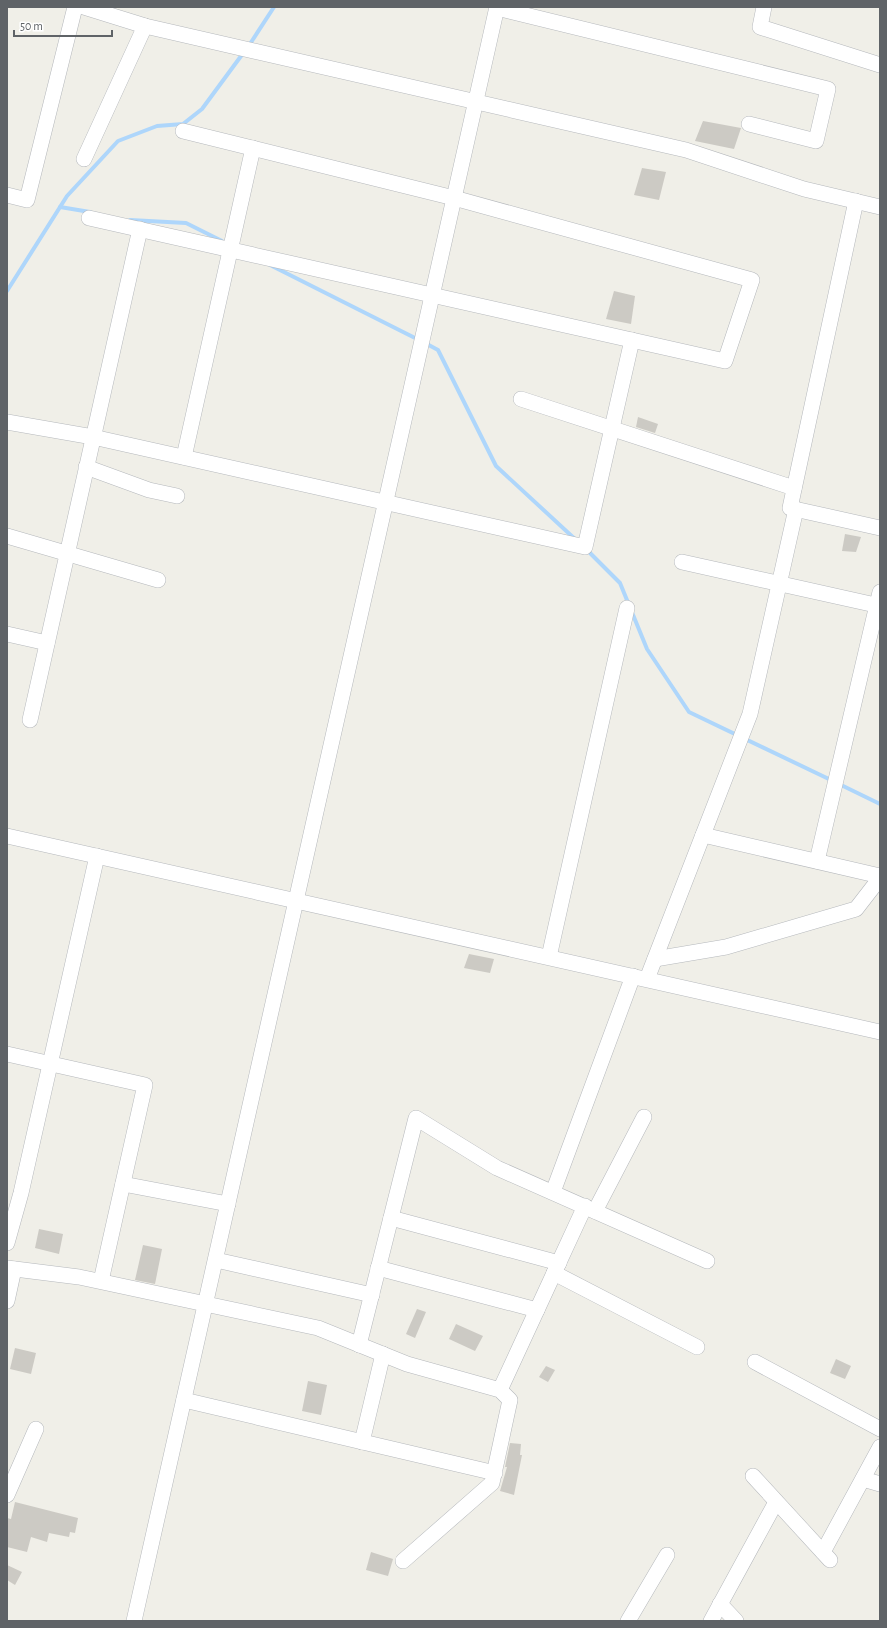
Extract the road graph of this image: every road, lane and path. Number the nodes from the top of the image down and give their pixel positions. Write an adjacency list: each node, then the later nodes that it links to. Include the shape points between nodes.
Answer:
1 (75, 7): 12 (street, via 27,200)
2 (84, 7): 5 (street)
3 (764, 7): 6 (street, via 760,27)
4 (497, 8): 7 (street); 8 (street, via 828,89 816,141)
5 (145, 26): 7 (street); 11 (street)
6 (880, 65)
7 (476, 102): 13 (street); 14 (street, via 686,150 804,189)
8 (749, 124)
9 (183, 131): 10 (street)
10 (253, 148): 13 (street); 18 (street)
11 (84, 159)
12 (7, 195)
13 (454, 198): 19 (street); 20 (street, via 752,280 725,360)
14 (856, 201): 15 (street); 27 (street)
15 (880, 207)
16 (89, 218): 17 (street)
17 (140, 229): 18 (street); 24 (street)
18 (230, 250): 19 (street); 25 (street)
19 (432, 295): 20 (street); 29 (street)
20 (632, 340): 23 (street)
21 (521, 399): 23 (street)
22 (7, 422): 24 (street)
23 (612, 429): 27 (street); 29 (street, via 585,547)
24 (93, 437): 25 (street); 26 (street)
25 (184, 457): 29 (street)
26 (86, 467): 28 (street, via 149,490); 33 (street)
27 (794, 488): 30 (street, via 790,508)
28 (177, 496)
29 (386, 502): 47 (street)
30 (796, 509): 31 (street); 36 (street)
31 (880, 528)
32 (7, 536): 33 (street)
33 (67, 554): 35 (street); 40 (street)
34 (682, 562): 36 (street)
35 (158, 580)
36 (780, 583): 37 (street); 42 (street, via 750,714)
37 (879, 601): 45 (street)
38 (627, 608): 48 (street)
39 (7, 634): 40 (street)
40 (47, 643): 41 (street)
41 (30, 720)
42 (704, 835): 45 (street); 49 (street)
43 (7, 836): 44 (street)
44 (97, 856): 47 (street); 54 (street)
45 (817, 861): 46 (street)
46 (880, 877): 49 (street, via 856,909 726,947)
47 (296, 901): 48 (street); 58 (street)
48 (549, 957): 50 (street)
49 (655, 959): 51 (street)
50 (632, 976): 51 (street); 57 (street)
51 (647, 980): 52 (street)
52 (880, 1032)
53 (7, 1054): 54 (street)
54 (50, 1063): 56 (street, via 145,1085); 61 (street, via 21,1193)
55 (644, 1117): 59 (street)
56 (123, 1184): 58 (street); 67 (street)
57 (553, 1192): 59 (street); 60 (street, via 497,1168 416,1118)
58 (228, 1204): 62 (street)
59 (590, 1209): 63 (street); 66 (street)
60 (391, 1218): 65 (street); 66 (street)
61 (7, 1242)
62 (216, 1260): 68 (street); 70 (street)
63 (707, 1260)
64 (11, 1268): 67 (street); 69 (street)
65 (378, 1268): 68 (street); 71 (street)
66 (556, 1268): 71 (street); 73 (street)
67 (101, 1282): 70 (street)
68 (372, 1295): 72 (street)
69 (7, 1301)
70 (206, 1304): 72 (street, via 318,1328); 77 (street)
71 (537, 1310): 76 (street)
72 (359, 1345): 74 (street)
73 (697, 1347)
74 (383, 1354): 76 (street, via 407,1364); 80 (street)
75 (755, 1362): 79 (street)
76 (500, 1390): 82 (street, via 510,1400)
77 (184, 1400): 80 (street); 91 (street)
78 (36, 1429): 86 (street)
79 (880, 1429)
80 (362, 1442): 82 (street)
81 (880, 1447): 84 (street)
82 (495, 1473): 89 (street, via 492,1483)
83 (753, 1476): 87 (street)
84 (863, 1479): 85 (street); 87 (street, via 827,1556)
85 (880, 1484)
86 (7, 1495)
87 (776, 1502): 90 (street)
88 (667, 1555): 92 (street)
89 (403, 1560)
90 (720, 1604): 93 (street); 94 (street)
91 (134, 1621)
92 (628, 1621)
93 (711, 1621)
94 (736, 1621)

